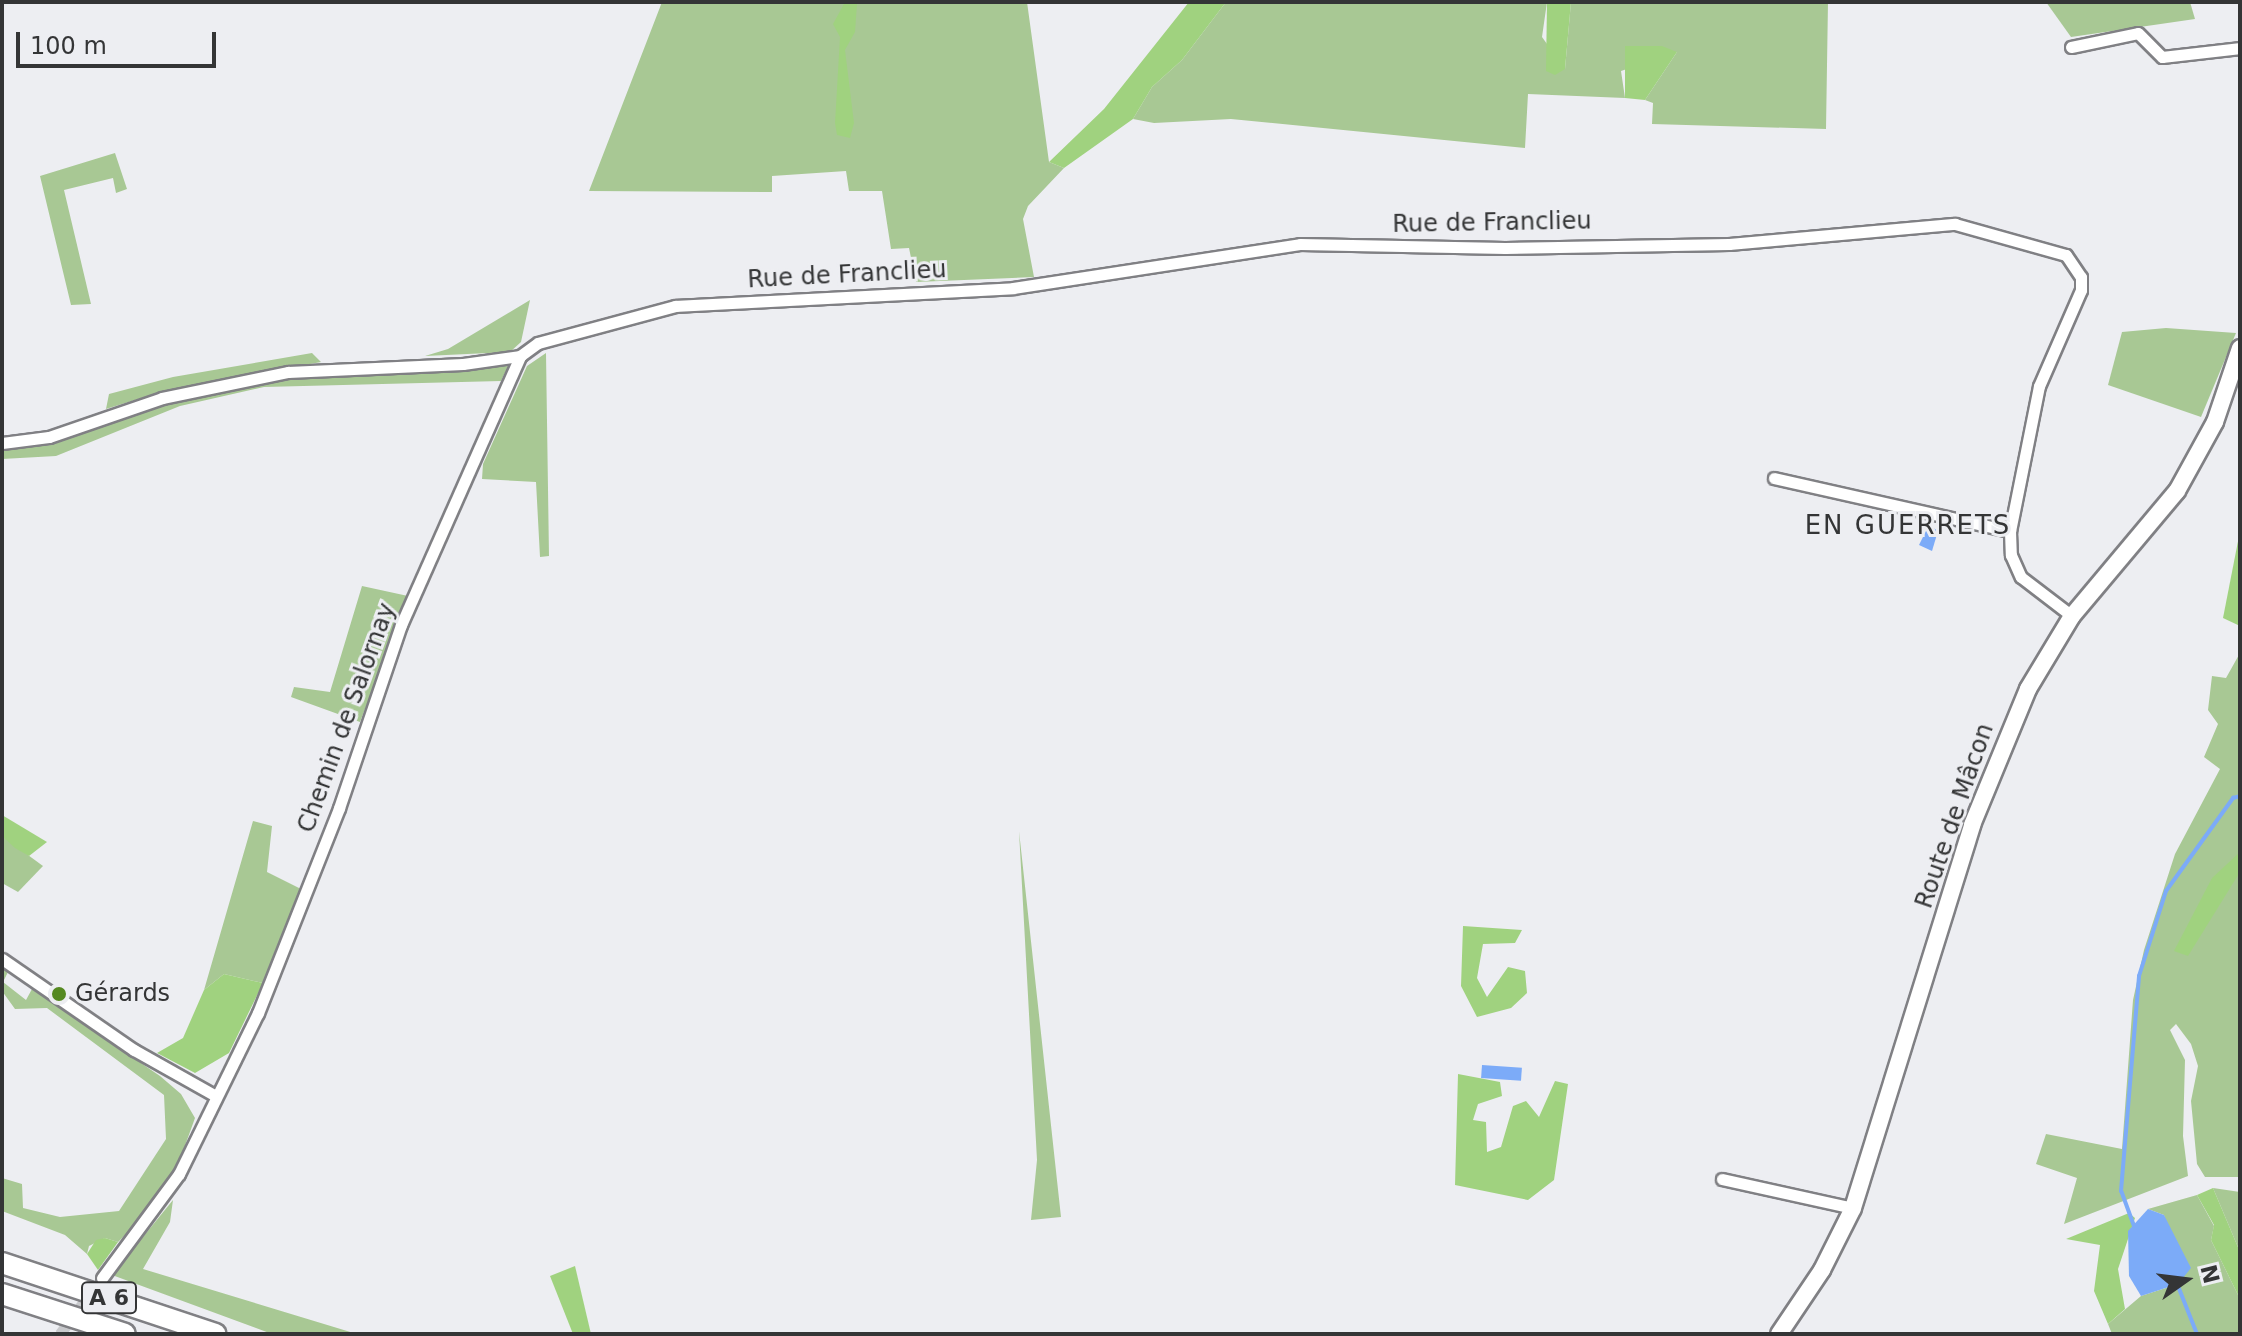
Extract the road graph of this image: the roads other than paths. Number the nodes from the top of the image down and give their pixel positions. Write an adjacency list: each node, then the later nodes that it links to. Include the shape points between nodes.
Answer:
1 (2071, 47): 2 (street, via 2138,33 2162,57)
2 (2240, 48)
3 (2240, 348): 8 (street, Route de Mâcon, via 2215,422 2177,491)
4 (520, 356): 5 (street, via 463,364 288,372 162,398 49,437); 7 (street, Rue de Franclieu, via 538,343 675,306 1013,288 1300,244 1729,244 1955,224 2066,255 2081,277 2039,386); 10 (street, Chemin de Salornay, via 401,625 339,808 263,999)
5 (2, 443)
6 (1774, 478): 7 (street)
7 (2010, 531): 8 (street, Rue de Franclieu, via 2011,555 2021,577)
8 (2072, 616): 12 (street, Route de Mâcon, via 2028,689 1972,825)
9 (2, 959): 10 (street, via 134,1050)
10 (216, 1096): 14 (street, Chemin de Salornay, via 179,1174)
11 (1722, 1179): 12 (street)
12 (1853, 1208): 18 (street, Route de Mâcon, via 1822,1270)
13 (2, 1263): 17 (highway, A 6)
14 (102, 1278)
15 (2, 1294): 16 (highway, A 6)
16 (125, 1334)
17 (216, 1334)
18 (1779, 1334)

